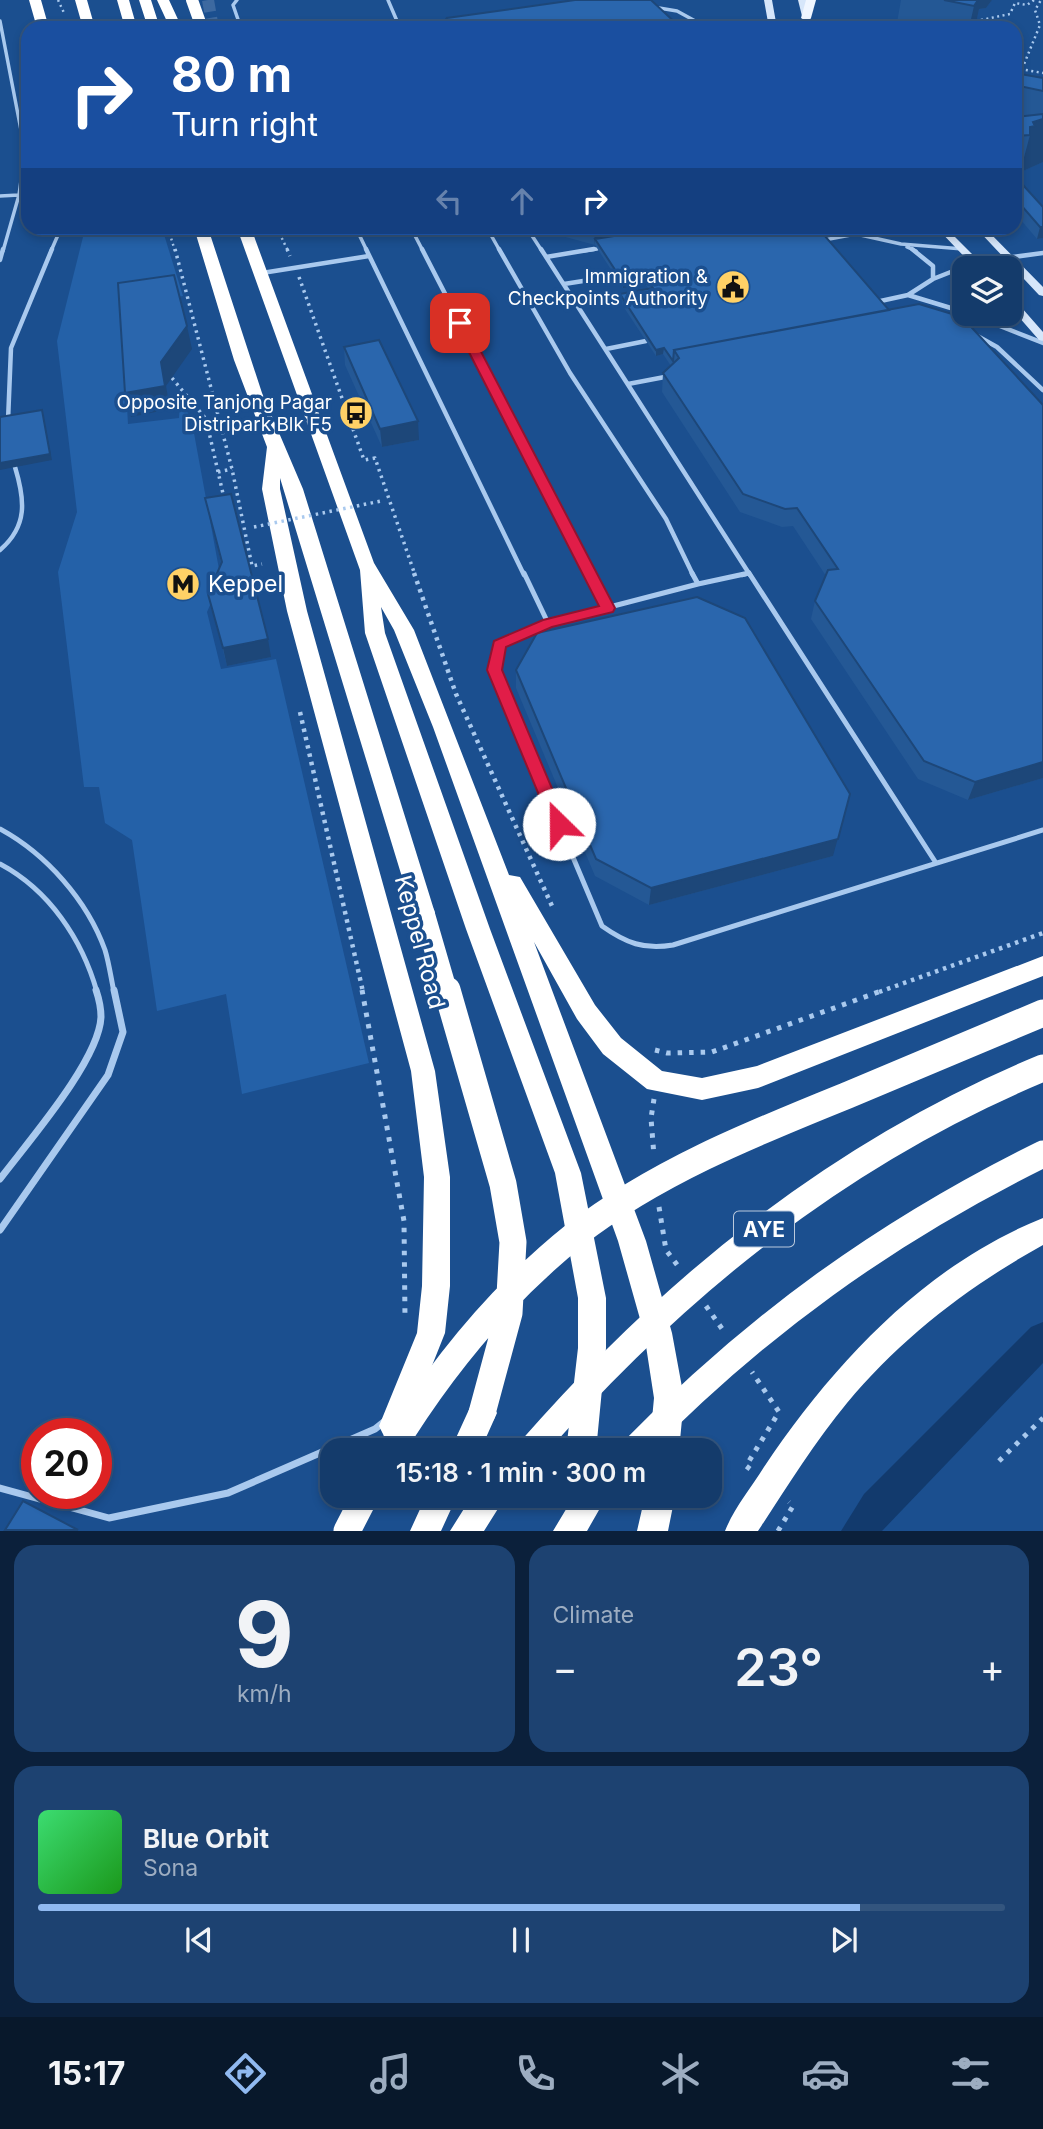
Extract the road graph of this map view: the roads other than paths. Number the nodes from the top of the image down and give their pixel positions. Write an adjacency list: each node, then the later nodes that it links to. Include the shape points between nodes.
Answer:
1 (35, 0): 14 (highway)
2 (80, 0): 15 (highway)
3 (123, 0): 16 (highway)
4 (145, 0): 17 (highway)
5 (163, 0): 18 (highway)
6 (192, 0): 19 (highway, bridge)
7 (237, 0): 20 (lane, via 233,5)
8 (387, 0): 21 (lane)
9 (768, 0): 23 (main road)
10 (802, 0): 24 (main road)
11 (811, 0): 25 (main road)
12 (645, 5): 22 (lane, via 677,11)
13 (0, 21): 26 (lane)
14 (41, 21)
15 (87, 21)
16 (129, 21)
17 (152, 21)
18 (173, 21)
19 (200, 21)
20 (239, 21)
21 (397, 21)
22 (695, 21)
23 (772, 21)
24 (807, 21)
25 (808, 21)
26 (21, 126)
27 (21, 179): 28 (lane)
28 (19, 195): 29 (lane); 52 (lane)
29 (0, 196)
30 (58, 235): 72 (lane, via 11,348)
31 (203, 235): 73 (highway)
32 (247, 235): 54 (highway)
33 (254, 235): 54 (highway)
34 (359, 235): 47 (lane)
35 (415, 235): 79 (lane)
36 (491, 235): 78 (lane, via 570,373 666,519)
37 (532, 235): 51 (lane)
38 (851, 235): 42 (lane)
39 (860, 235): 43 (lane)
40 (949, 235): 45 (main road)
41 (987, 235): 49 (main road)
42 (823, 241)
43 (901, 244): 45 (lane); 57 (lane, via 929,261)
44 (597, 249): 51 (lane)
45 (964, 249): 48 (main road)
46 (1043, 253): 50 (lane)
47 (369, 256): 54 (lane); 80 (lane)
48 (970, 256)
49 (1007, 256)
50 (1022, 256)
51 (546, 257): 58 (lane)
52 (0, 260)
53 (1022, 271): 59 (main road)
54 (261, 273): 76 (highway)
55 (952, 273): 57 (lane)
56 (615, 276): 58 (lane)
57 (933, 279): 60 (lane)
58 (564, 284): 68 (lane)
59 (1043, 293)
60 (908, 295): 61 (lane); 62 (lane)
61 (876, 302)
62 (952, 309)
63 (1022, 314): 66 (main road)
64 (1009, 326): 66 (lane)
65 (967, 331): 71 (lane, via 998,347)
66 (1042, 336)
67 (646, 341): 68 (lane)
68 (606, 349): 70 (lane)
69 (677, 374): 70 (lane)
70 (628, 384): 77 (lane)
71 (1043, 390)
72 (8, 423)
73 (274, 449): 93 (highway, Keppel Road, via 271,489 297,611 423,1071 437,1177 436,1286 431,1333); 96 (highway, bridge, via 294,489 503,1184 513,1242 509,1314 499,1358)
74 (15, 467): 75 (lane, via 24,497 24,521)
75 (0, 550)
76 (365, 563): 83 (highway, via 404,630); 98 (highway, via 374,633 568,1173 592,1298)
77 (749, 573): 78 (lane); 84 (lane)
78 (698, 584): 79 (lane)
79 (608, 608): 80 (lane)
80 (548, 623): 84 (lane, via 499,644 494,670 602,926 623,942 647,951 673,946)
81 (0, 829): 91 (lane, via 24,842 55,870 92,922 105,950 123,1032 108,1075)
82 (1043, 830): 84 (lane)
83 (483, 833): 86 (highway, via 586,1012 612,1046 656,1081 702,1089 758,1077); 100 (highway, via 632,1241 658,1333 669,1398)
84 (936, 863)
85 (0, 864): 90 (lane, via 19,873 60,912 92,974 101,1020 83,1065)
86 (1043, 966)
87 (1043, 1013): 95 (highway, bridge, via 784,1122 641,1191 576,1235 521,1283 440,1374)
88 (1043, 1068): 97 (highway, AYE, bridge, via 956,1106 804,1199 726,1259 619,1353)
89 (1043, 1154): 99 (highway, bridge, via 924,1215 857,1257 733,1352)
90 (0, 1179)
91 (0, 1230)
92 (1043, 1231): 113 (highway, via 988,1259 891,1336 814,1423)
93 (404, 1407): 94 (highway, Keppel Road); 101 (lane, via 375,1429 228,1493 109,1518)
94 (388, 1438)
95 (398, 1438)
96 (470, 1438)
97 (542, 1438)
98 (582, 1438)
99 (645, 1438)
100 (665, 1438)
101 (0, 1488)
102 (358, 1508): 108 (highway, bridge)
103 (436, 1508): 109 (highway)
104 (482, 1508): 110 (highway)
105 (570, 1508): 111 (highway)
106 (583, 1508): 111 (highway)
107 (657, 1508): 112 (highway)
108 (347, 1531)
109 (425, 1531)
110 (465, 1531)
111 (566, 1531)
112 (652, 1531)
113 (740, 1531)

